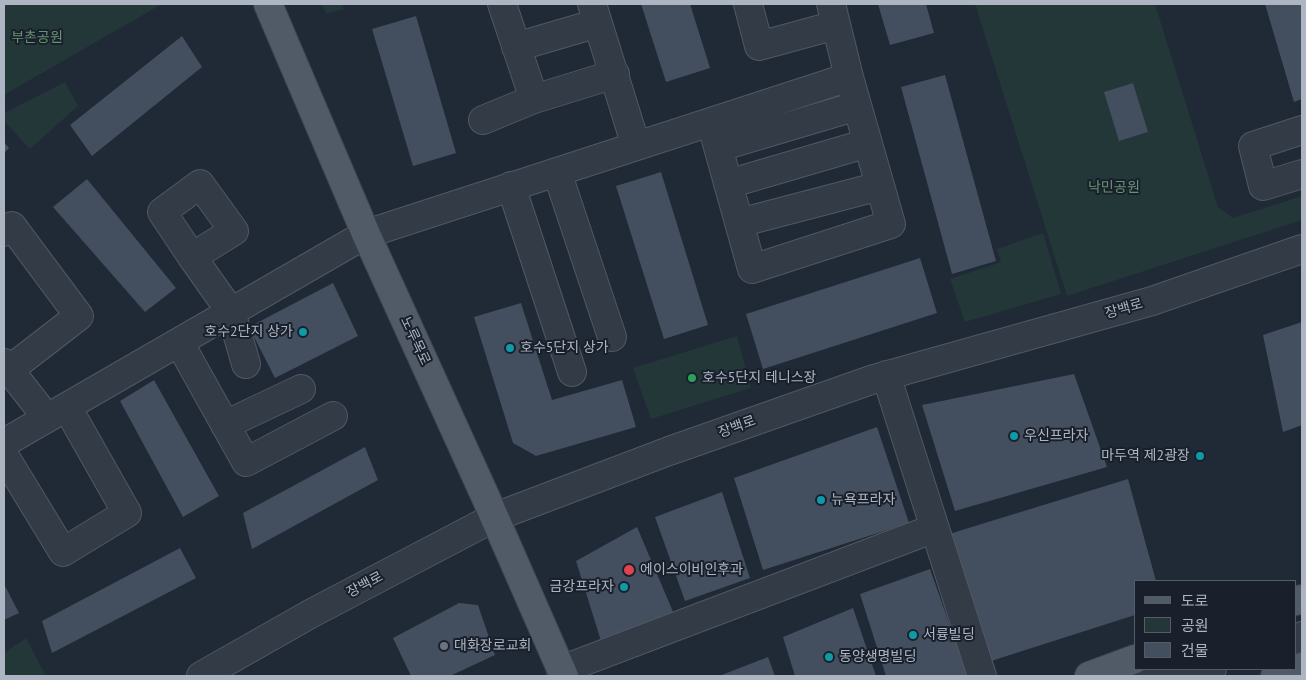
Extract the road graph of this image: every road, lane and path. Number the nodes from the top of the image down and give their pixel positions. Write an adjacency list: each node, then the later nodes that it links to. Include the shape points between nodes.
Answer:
1 (268, 4): 23 (main road, 노루목로)
2 (502, 4): 6 (street)
3 (748, 4): 5 (street, via 759,46)
4 (595, 13): 6 (street); 7 (street)
5 (833, 14): 8 (street)
6 (516, 47): 9 (street)
7 (615, 74): 9 (street); 15 (street)
8 (849, 78): 10 (street); 13 (street)
9 (534, 100): 11 (street)
10 (857, 106): 13 (street); 14 (street)
11 (483, 120)
12 (1302, 130): 17 (street, via 1253,146 1263,186)
13 (715, 134): 15 (street); 18 (street)
14 (868, 144): 18 (street); 20 (street)
15 (636, 146): 16 (street)
16 (557, 172): 19 (street); 27 (street)
17 (1302, 174)
18 (728, 184): 21 (street)
19 (512, 186): 23 (street); 31 (street)
20 (880, 186): 21 (street); 21 (street, via 891,224 752,268)
21 (739, 223)
22 (4, 232): 30 (street, via 12,226 79,316)
23 (366, 234): 26 (street); 39 (main road, 노루목로)
24 (1302, 249): 32 (street, 장백로, via 1152,301)
25 (192, 257): 26 (street)
26 (231, 312): 28 (street); 29 (street)
27 (612, 337)
28 (179, 342): 34 (street); 36 (street)
29 (246, 364)
30 (7, 366): 34 (street)
31 (572, 372)
32 (886, 375): 39 (street, 장백로, via 669,451); 40 (street)
33 (301, 389): 36 (street)
34 (57, 412): 37 (street); 38 (street, via 127,513 63,552)
35 (333, 416): 36 (street, via 246,462)
36 (225, 425)
37 (4, 443)
38 (4, 455)
39 (495, 517): 45 (main road, 노루목로); 46 (street, 장백로, via 312,612)
40 (935, 528): 45 (street); 47 (street)
41 (1134, 659): 48 (main road)
42 (1159, 670): 49 (street)
43 (1208, 670): 50 (street)
44 (1292, 670): 51 (main road)
45 (562, 673)
46 (202, 676)
47 (982, 676)
48 (1089, 676)
49 (1128, 676)
50 (1187, 676)
51 (1276, 676)

